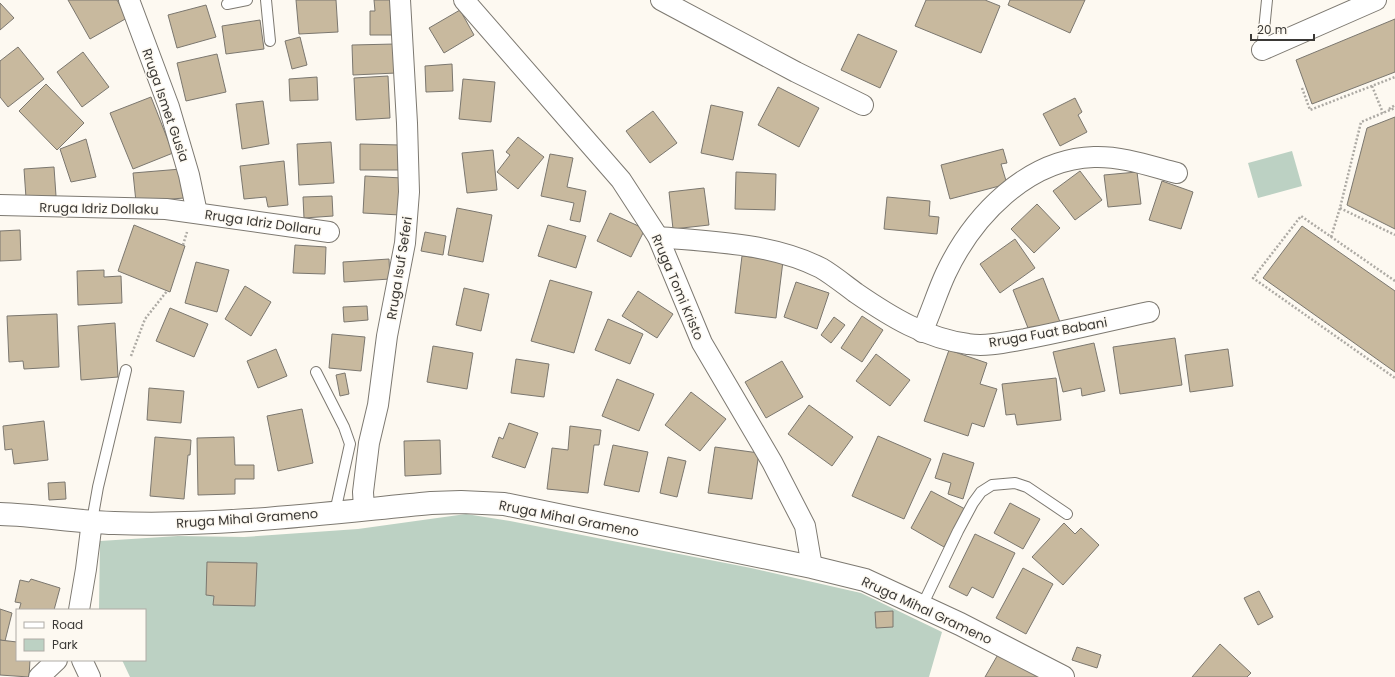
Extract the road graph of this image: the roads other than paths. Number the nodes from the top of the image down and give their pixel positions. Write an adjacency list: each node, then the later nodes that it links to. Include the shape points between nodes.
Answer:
1 (129, 0): 15 (street, Rruga Ismet Gusia, via 169,107)
2 (247, 0): 9 (lane)
3 (266, 0): 10 (lane)
4 (400, 0): 22 (street, Rruga Isuf Seferi, via 409,199 405,243 378,405 369,443 363,492)
5 (464, 0): 17 (street, Rruga Tomi Kristo, via 621,180)
6 (661, 0): 12 (street)
7 (1267, 0): 11 (lane)
8 (1376, 0): 11 (street)
9 (227, 4)
10 (270, 41)
11 (1262, 50)
12 (863, 105)
13 (1177, 173): 19 (street, via 1119,159 1078,158 1038,171 1015,185 978,222 960,247)
14 (0, 205): 15 (street, Rruga Idriz Dollaku)
15 (197, 212): 16 (street, Rruga Idriz Dollaru)
16 (329, 232)
17 (658, 237): 19 (street, Rruga Fuat Babani, via 737,244 781,253 822,269 889,316); 27 (street, Rruga Tomi Kristo, via 702,343 772,462 805,526)
18 (1149, 312): 19 (street, Rruga Fuat Babani, via 999,343 969,344)
19 (922, 332)
20 (126, 370): 26 (lane)
21 (316, 372): 23 (lane, via 350,444)
22 (364, 510): 23 (street, Rruga Mihal Grameno); 27 (street, Rruga Mihal Grameno, via 461,502 504,504)
23 (335, 512): 26 (street, Rruga Mihal Grameno, via 177,523 113,523)
24 (0, 514): 26 (street, Rruga Mihal Grameno)
25 (1067, 514): 28 (lane, via 1027,487 1015,483 992,485 981,492 973,503)
26 (92, 520): 29 (street)
27 (812, 567): 28 (street, Rruga Mihal Grameno, via 865,580)
28 (922, 606): 34 (street, Rruga Mihal Grameno)
29 (78, 609)
30 (56, 661): 32 (street)
31 (82, 661): 33 (street)
32 (39, 677)
33 (90, 677)
34 (1063, 677)

